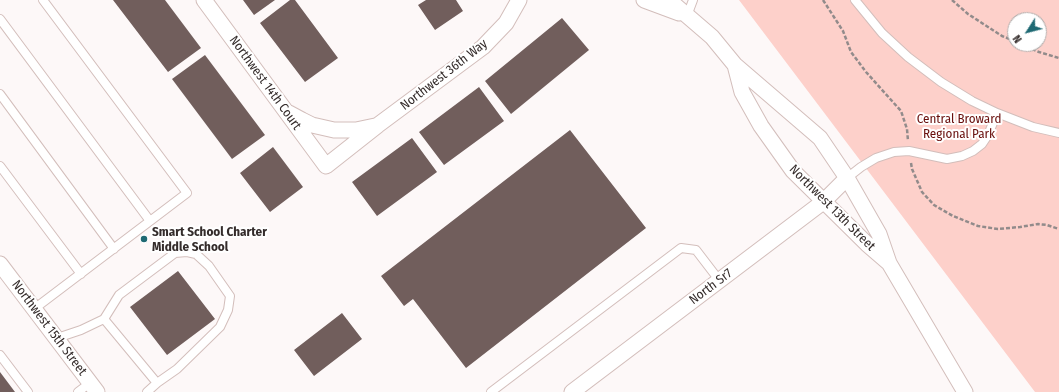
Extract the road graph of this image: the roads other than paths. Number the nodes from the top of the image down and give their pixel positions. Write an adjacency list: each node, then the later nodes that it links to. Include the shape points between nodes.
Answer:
1 (43, 0): 20 (lane, via 187,193)
2 (204, 0): 12 (street, Northwest 14th Court)
3 (519, 0): 14 (street, Northwest 36th Way, via 506,23 483,47)
4 (644, 0): 8 (street, Northwest 13th Street)
5 (669, 0): 8 (street, Northwest 13th Street)
6 (693, 0): 8 (lane)
7 (855, 0): 13 (lane, via 882,32 908,57 941,82)
8 (688, 16): 10 (street, Northwest 13th Street, via 712,37)
9 (0, 19): 20 (lane)
10 (735, 65): 18 (street, Northwest 13th Street, via 820,138); 19 (street, Northwest 13th Street, via 742,92 761,126 793,172)
11 (0, 94): 21 (lane)
12 (283, 108): 14 (street, Northwest 36th Way, via 307,122 334,130 356,130); 17 (street, Northwest 14th Court)
13 (997, 113): 15 (lane, via 1033,127); 18 (lane, via 982,144 962,156 947,159 909,151 894,152 876,158)
14 (378, 125): 17 (street, Northwest 36th Way)
15 (1059, 133)
16 (0, 166): 24 (lane)
17 (326, 166)
18 (847, 178): 19 (street, North Sr7); 22 (street, Northwest 13th Street, via 879,234)
19 (823, 202): 22 (street, Northwest 13th Street); 25 (street, North Sr7)
20 (150, 221): 21 (lane)
21 (114, 248): 24 (lane)
22 (889, 263): 37 (street, Northwest 13th Street)
23 (0, 264): 26 (street, Northwest 15th Street)
24 (81, 274): 26 (lane)
25 (719, 280): 35 (lane, via 696,250 681,248); 36 (street, North Sr7)
26 (34, 309): 28 (street, Northwest 15th Street)
27 (104, 319): 28 (lane); 30 (lane); 30 (lane, via 119,295 175,253 196,254 209,266 230,296 228,310 220,327 177,369)
28 (57, 338): 31 (street, Northwest 15th Street)
29 (0, 355): 32 (lane)
30 (157, 384): 34 (lane)
31 (94, 387): 33 (lane)
32 (28, 392)
33 (78, 392)
34 (147, 392)
35 (491, 392)
36 (572, 392)
37 (965, 392)

